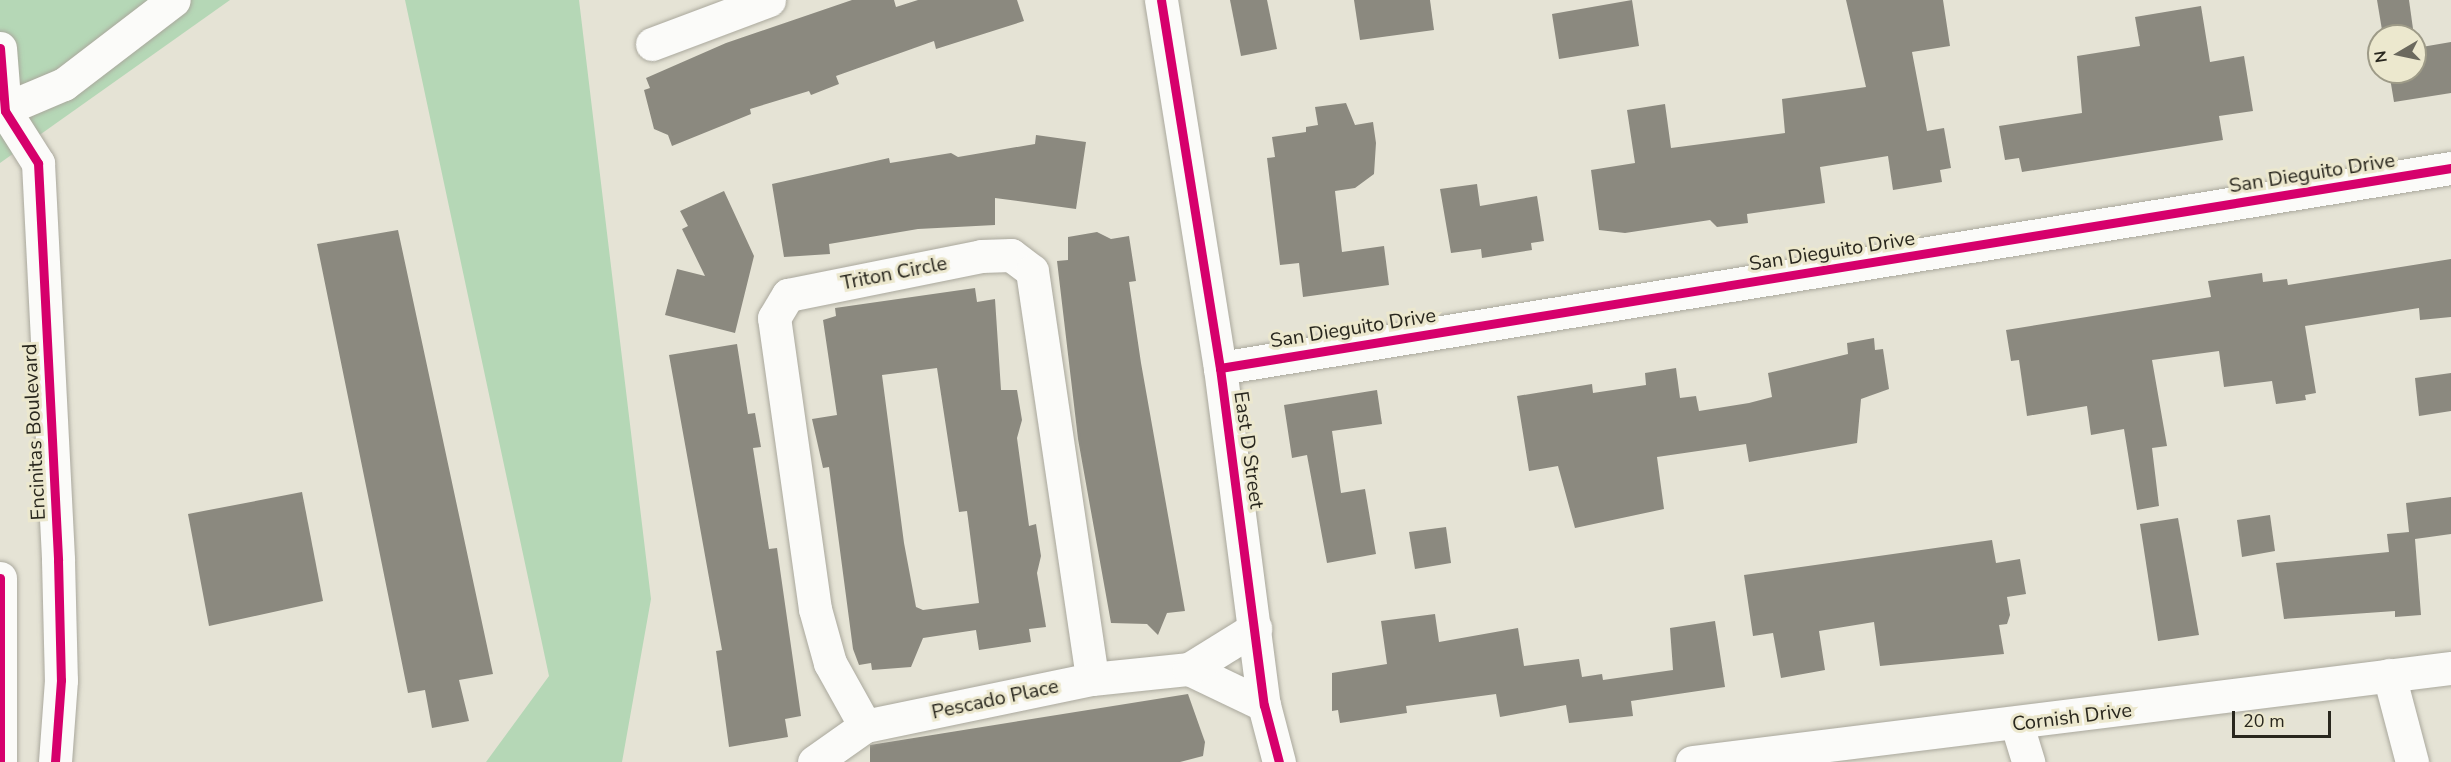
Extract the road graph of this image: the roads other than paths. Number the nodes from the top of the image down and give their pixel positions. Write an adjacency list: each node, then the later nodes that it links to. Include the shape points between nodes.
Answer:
1 (174, 0): 6 (main road, via 64,84)
2 (769, 0): 4 (main road)
3 (1161, 0): 8 (main road, East D Street)
4 (652, 44)
5 (0, 48): 6 (main road, Encinitas Boulevard)
6 (2, 114): 19 (main road, Encinitas Boulevard, via 38,163 58,560 61,680)
7 (2451, 168): 8 (main road, San Dieguito Drive)
8 (1220, 368): 10 (main road, East D Street)
9 (0, 578): 18 (main road)
10 (1255, 628): 12 (main road, Pescado Place); 15 (main road, East D Street)
11 (2451, 668): 13 (main road, Cornish Drive)
12 (1189, 669): 14 (main road, Pescado Place); 15 (main road)
13 (2389, 675): 16 (main road, Cornish Drive); 24 (main road)
14 (1092, 679): 17 (main road, Pescado Place); 17 (main road, Triton Circle, via 1032,271 1011,255 981,256 788,295 774,318 815,609 830,663)
15 (1264, 705): 21 (main road, East D Street)
16 (2017, 724): 22 (main road, Cornish Drive); 23 (main road)
17 (866, 726): 20 (main road, Pescado Place)
18 (0, 762)
19 (55, 762)
20 (814, 762)
21 (1279, 762)
22 (1692, 762)
23 (2028, 762)
24 (2412, 762)

